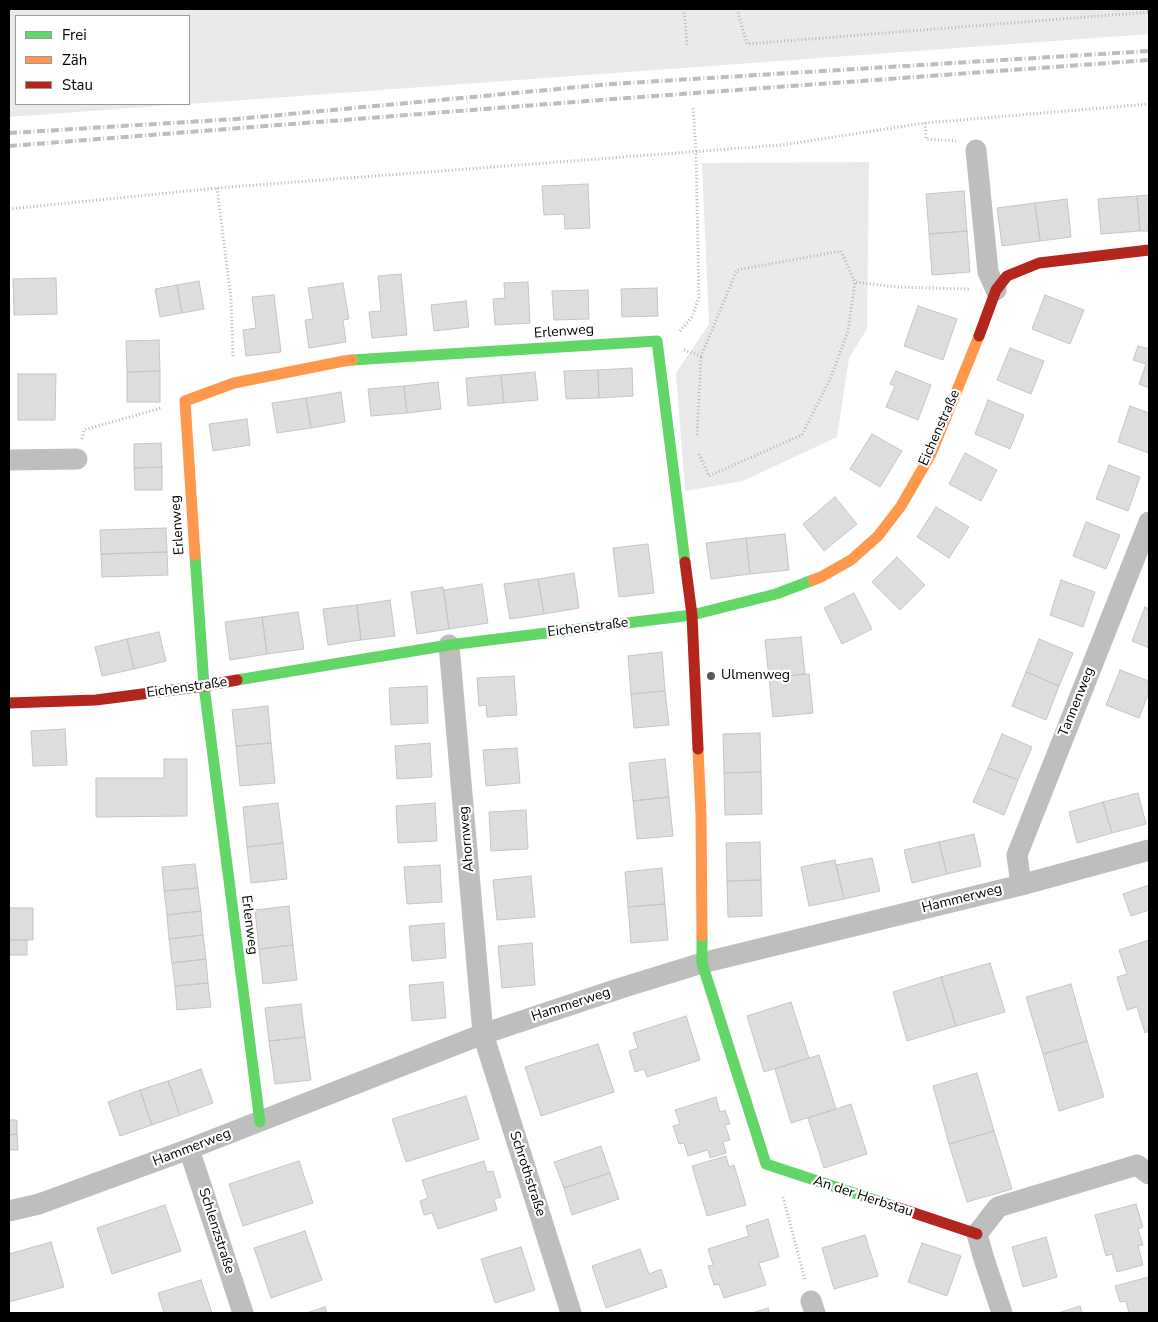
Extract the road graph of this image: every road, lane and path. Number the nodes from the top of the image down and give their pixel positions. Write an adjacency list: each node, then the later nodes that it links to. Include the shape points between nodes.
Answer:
1 (684, 9): 4 (path)
2 (736, 9): 3 (path, via 747,44)
3 (1149, 12)
4 (687, 45)
5 (1149, 104): 7 (path)
6 (693, 107): 9 (path)
7 (925, 122): 8 (path, via 926,139 969,142); 9 (path, via 782,145)
8 (976, 150): 14 (street, via 988,272)
9 (696, 152): 10 (path); 15 (path, via 699,297 692,317 675,336)
10 (217, 188): 11 (path); 17 (path, via 231,299)
11 (9, 209)
12 (1149, 250): 14 (street, Eichenstraße, via 1039,263 1007,276)
13 (855, 282): 14 (path, via 896,287); 16 (path, via 841,251 737,270); 20 (path, via 848,331 831,377 802,434 709,476)
14 (996, 290): 24 (street, Eichenstraße, via 931,454 901,506 878,536 851,560 821,577 776,594)
15 (657, 341): 16 (path); 17 (street, Erlenweg, via 344,361); 24 (street)
16 (701, 356): 19 (path)
17 (234, 383): 18 (street, Erlenweg)
18 (185, 401): 21 (path, via 84,430); 26 (street, Erlenweg)
19 (697, 439)
20 (696, 448)
21 (76, 459): 22 (street)
22 (9, 460)
23 (1149, 522): 29 (street, Tannenweg, via 1017,855)
24 (692, 615): 25 (street, Eichenstraße); 30 (street, via 701,815)
25 (449, 645): 26 (street, Eichenstraße); 31 (street, Ahornweg)
26 (204, 686): 27 (street, Eichenstraße, via 96,700); 32 (street, Erlenweg)
27 (9, 704)
28 (1149, 850): 29 (street, Hammerweg)
29 (1021, 885): 30 (street, Hammerweg)
30 (702, 963): 31 (street, Hammerweg); 34 (street, via 766,1164)
31 (483, 1034): 32 (street, Hammerweg); 40 (street, Schrothstraße)
32 (260, 1122): 33 (street, Hammerweg)
33 (189, 1149): 36 (street, Hammerweg, via 40,1204); 39 (street, Schlenzstraße)
34 (775, 1168): 37 (street, An der Herbstau); 38 (path)
35 (1149, 1174): 37 (street, via 1137,1166 998,1207)
36 (9, 1211)
37 (977, 1234): 41 (street)
38 (813, 1307)
39 (243, 1313)
40 (571, 1313)
41 (1002, 1313)

